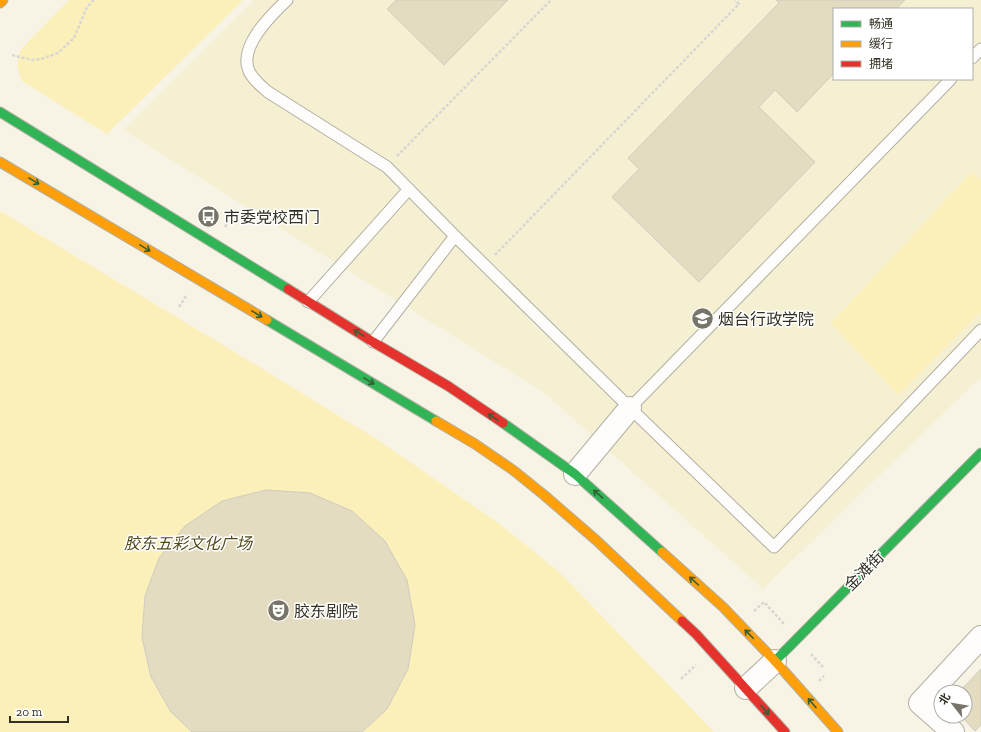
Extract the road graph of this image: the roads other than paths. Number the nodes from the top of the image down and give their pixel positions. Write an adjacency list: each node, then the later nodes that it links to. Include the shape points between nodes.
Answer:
1 (3, 0): 3 (street)
2 (287, 0): 9 (lane, via 264,23 253,41 248,54 249,70 268,92 387,167)
3 (0, 3)
4 (981, 49): 5 (lane)
5 (973, 57)
6 (951, 80): 14 (lane)
7 (0, 112): 11 (street)
8 (0, 162): 19 (street, one-way to 19, via 475,444 513,470 596,540 696,634)
9 (409, 189): 10 (lane); 11 (lane)
10 (455, 236): 13 (lane); 14 (lane)
11 (308, 302): 13 (street, one-way to 11)
12 (981, 330): 14 (lane, via 774,547)
13 (373, 342): 16 (street, one-way to 13, via 448,386)
14 (630, 408): 16 (street)
15 (981, 453): 18 (street, 金滩街)
16 (575, 474): 18 (street, one-way to 16, via 723,607)
17 (981, 637): 22 (street, via 920,703)
18 (775, 661): 19 (street, 金滩街); 21 (street, one-way to 18)
19 (746, 688): 20 (street, one-way to 20)
20 (785, 732)
21 (838, 732)
22 (953, 732)

